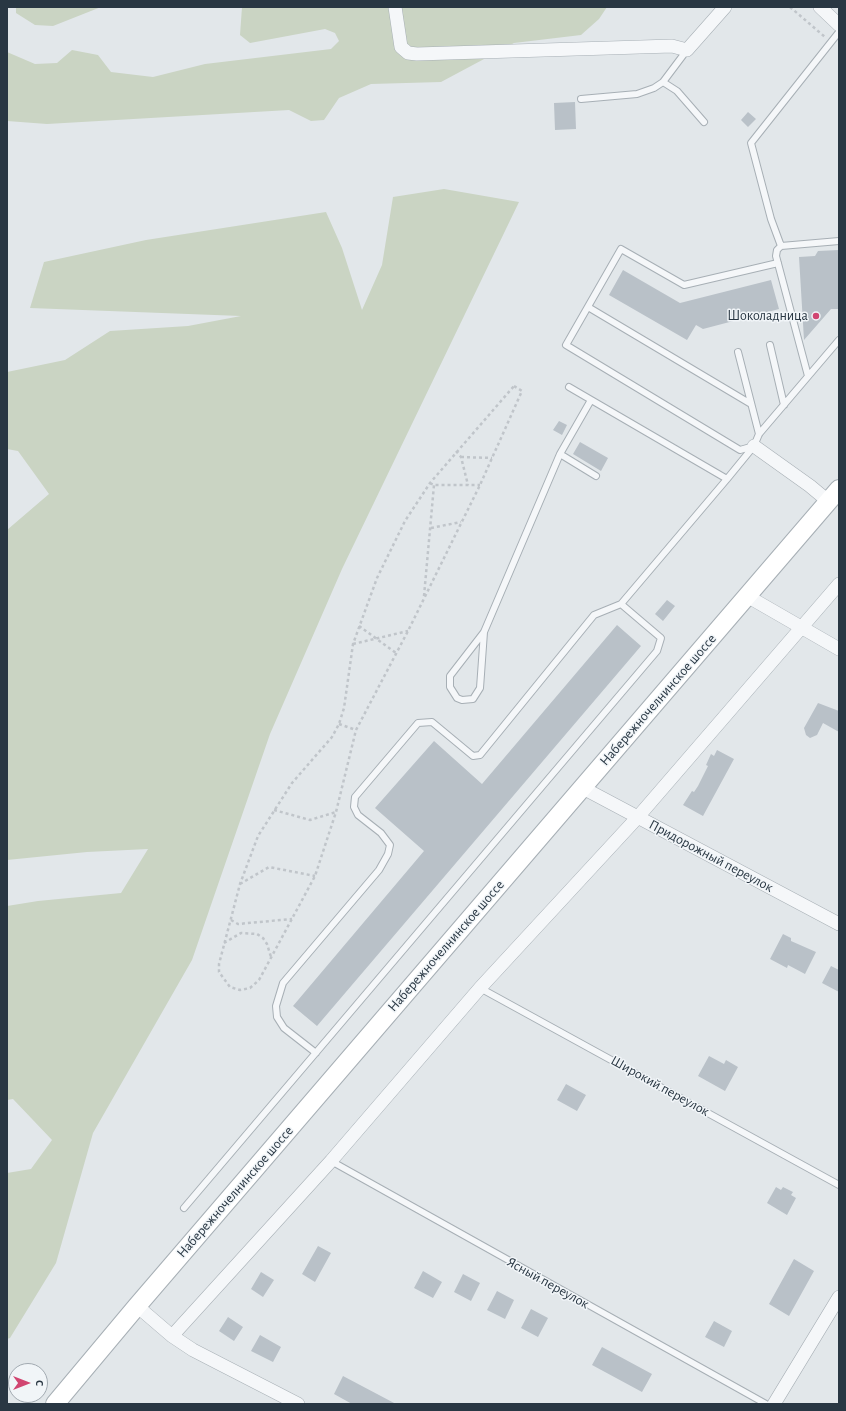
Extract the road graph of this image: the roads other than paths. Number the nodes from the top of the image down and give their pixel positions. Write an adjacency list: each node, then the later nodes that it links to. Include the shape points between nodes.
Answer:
1 (395, 7): 6 (street, via 401,47 408,53 672,46)
2 (725, 7): 6 (street)
3 (820, 7): 4 (street)
4 (839, 25)
5 (839, 32): 11 (lane, via 750,143 770,218)
6 (687, 50): 7 (lane)
7 (663, 82): 8 (lane, via 637,94); 9 (lane, via 677,91)
8 (581, 99)
9 (704, 122)
10 (839, 241): 11 (lane)
11 (781, 246): 12 (lane, via 777,250)
12 (778, 263): 13 (lane, via 684,285 621,249); 17 (lane)
13 (588, 307): 20 (lane); 23 (lane, via 566,345 740,450)
14 (839, 340): 17 (lane)
15 (770, 345): 21 (lane)
16 (738, 352): 20 (lane)
17 (808, 376): 21 (lane)
18 (569, 387): 19 (lane)
19 (591, 400): 24 (lane); 26 (lane)
20 (751, 404): 22 (lane)
21 (784, 405): 22 (lane)
22 (759, 434): 23 (lane)
23 (754, 446): 26 (lane); 27 (street, via 810,486)
24 (560, 454): 25 (lane); 32 (lane)
25 (596, 476)
26 (727, 479): 30 (lane)
27 (833, 495): 29 (main road, Набережночелнинское шоссе)
28 (839, 584): 31 (street)
29 (747, 596): 31 (street); 34 (main road, Набережночелнинское шоссе)
30 (621, 604): 38 (lane, via 661,638 657,651); 38 (lane, via 594,615 480,755 473,756 432,722 418,723 355,798 354,807 358,815 381,833 390,845 388,854 379,870 283,983 276,1006 277,1017 284,1028)
31 (802, 627): 33 (street); 35 (street)
32 (484, 632): 32 (lane, via 450,676 450,687 457,698 462,700 473,698 480,688)
33 (839, 649)
34 (583, 788): 35 (street, Придорожный переулок); 43 (main road, Набережночелнинское шоссе)
35 (637, 818): 36 (street, Придорожный переулок); 37 (street)
36 (839, 924)
37 (480, 988): 39 (street); 40 (lane, Широкий переулок)
38 (316, 1053): 41 (lane)
39 (331, 1161): 44 (street); 47 (lane, Ясный переулок)
40 (839, 1185)
41 (184, 1208)
42 (839, 1297): 48 (street)
43 (136, 1306): 44 (street); 45 (main road, Набережночелнинское шоссе)
44 (172, 1336): 46 (street, via 193,1350)
45 (55, 1404)
46 (298, 1404)
47 (766, 1404)
48 (774, 1404)

